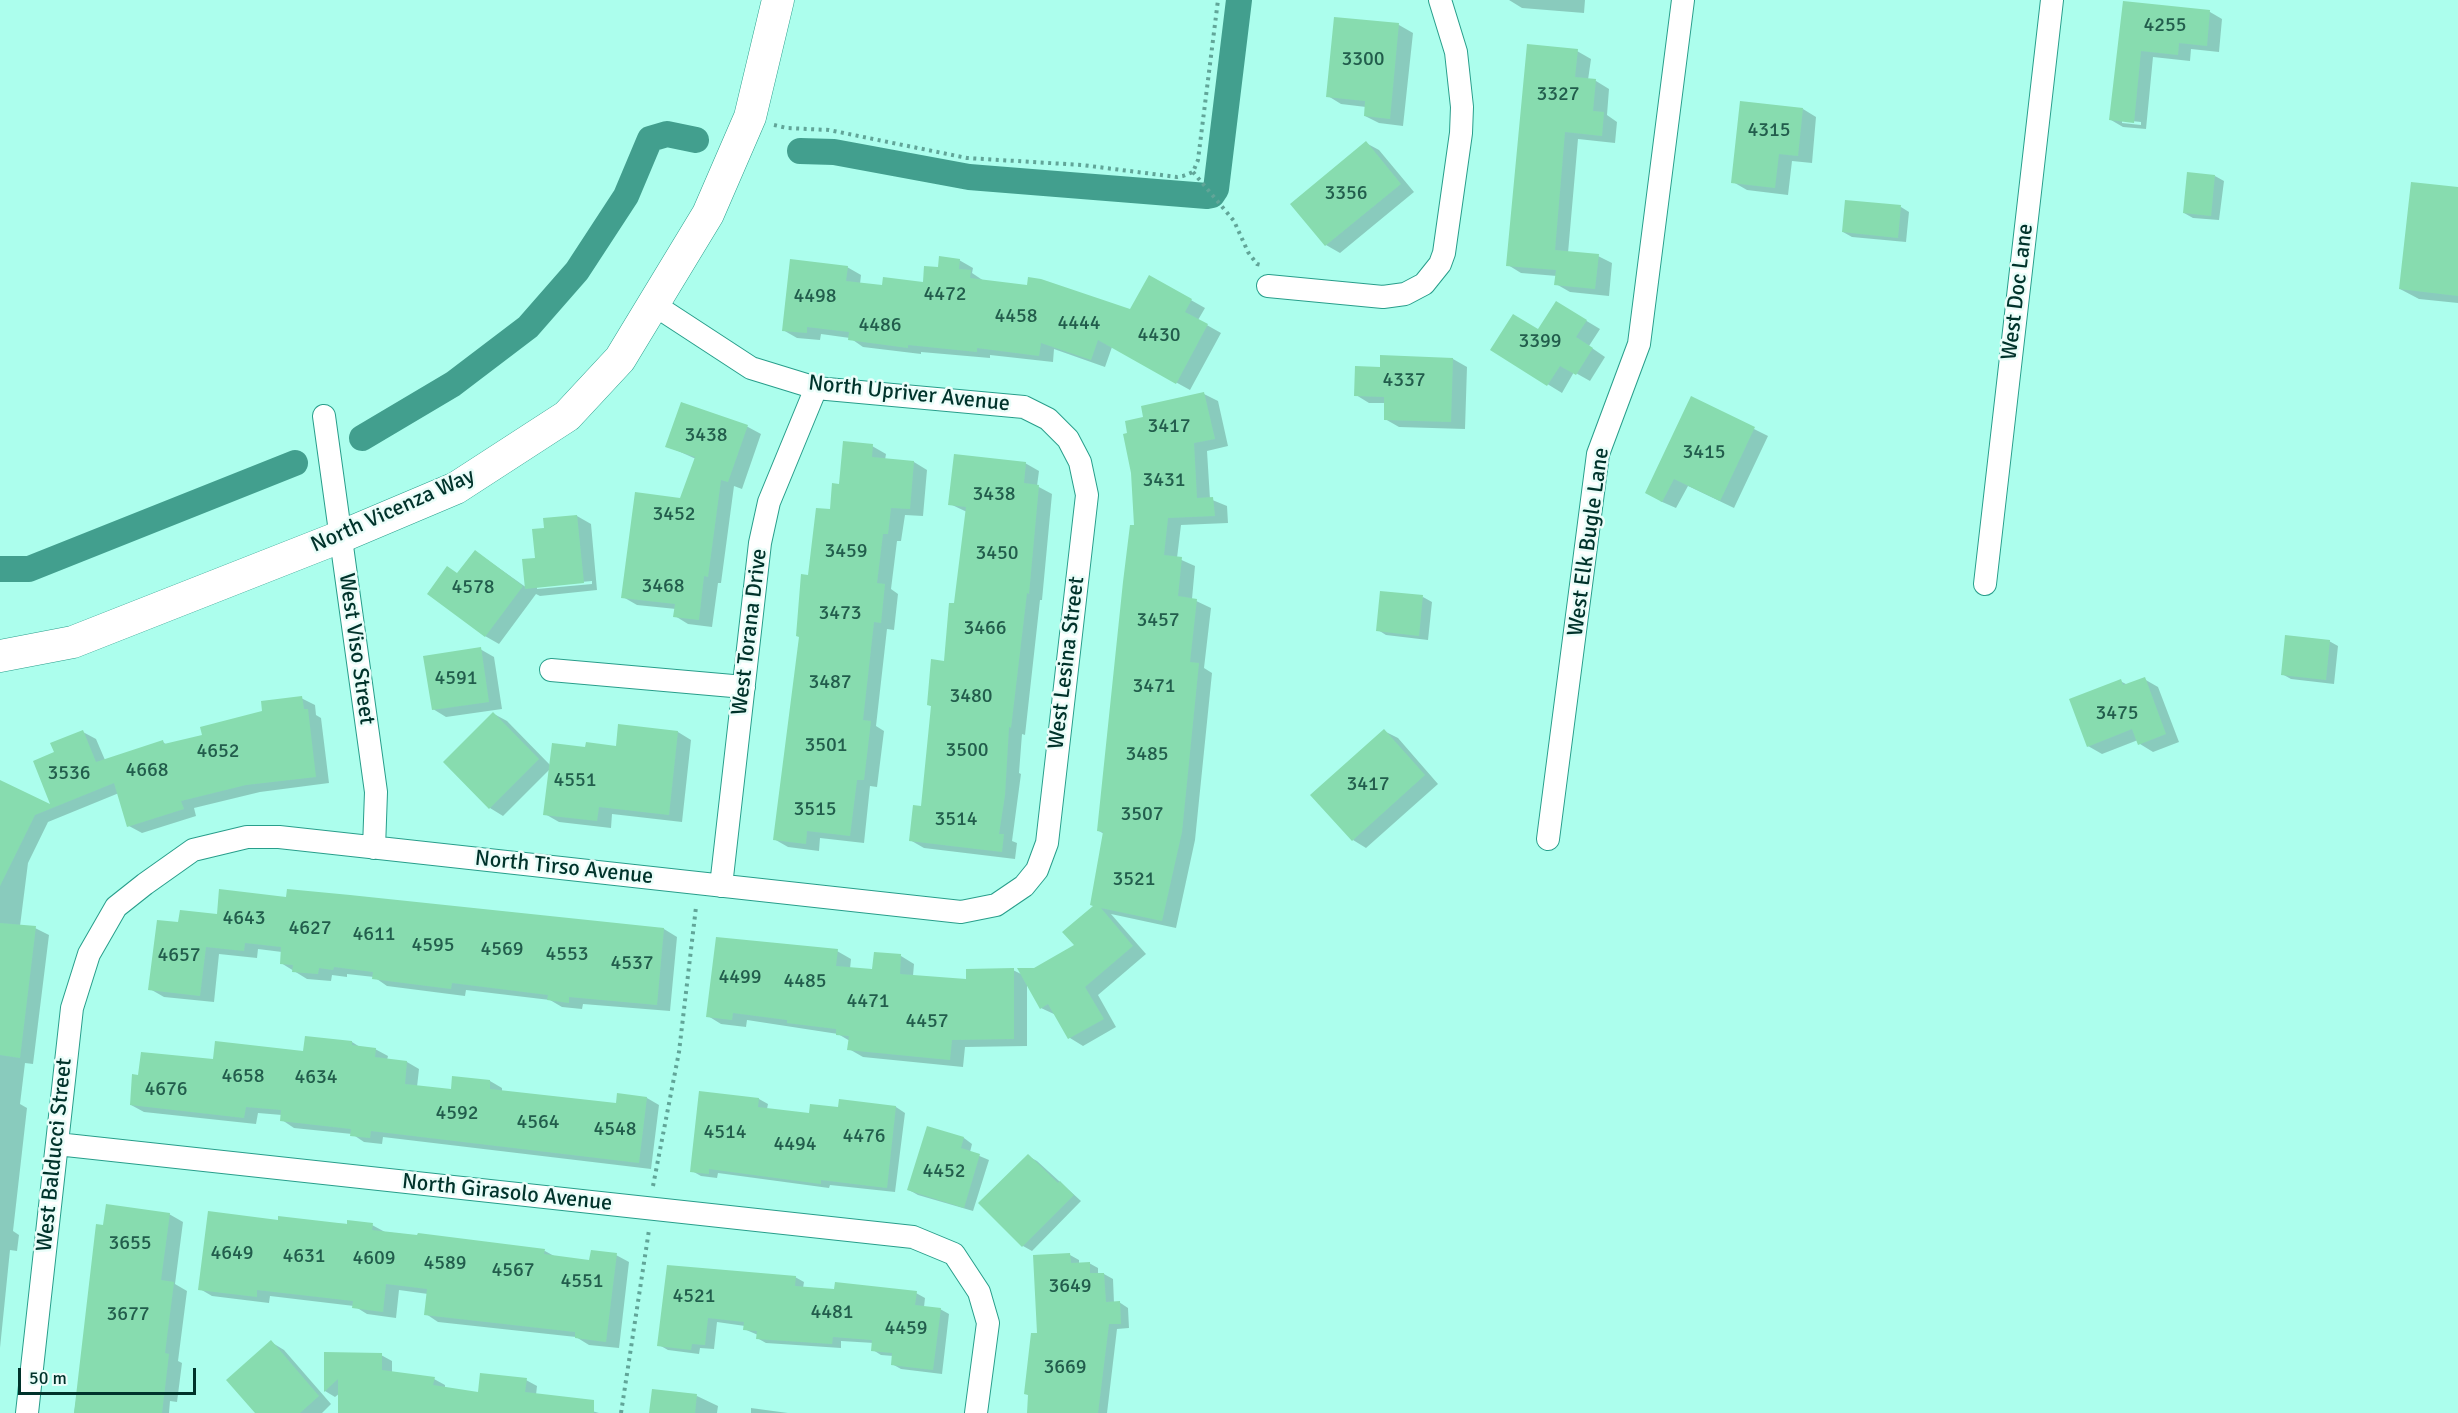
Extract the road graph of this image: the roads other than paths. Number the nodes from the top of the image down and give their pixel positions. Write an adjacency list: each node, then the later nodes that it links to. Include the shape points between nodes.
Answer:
1 (778, 0): 6 (street, North Vicenza Way, via 750,117 708,214)
2 (1440, 0): 5 (street, via 1456,52 1462,107 1440,264 1424,284 1405,294 1383,297)
3 (1683, 0): 15 (street, West Elk Bugle Lane, via 1639,344 1598,454)
4 (2052, 0): 11 (street, West Doc Lane)
5 (1266, 276)
6 (653, 304): 7 (street, North Upriver Avenue, via 751,368); 10 (street, North Vicenza Way, via 620,359 567,416 456,488)
7 (816, 388): 9 (street, North Upriver Avenue, via 1024,406 1048,419); 14 (street, West Torana Drive, via 769,502 760,543)
8 (324, 416): 10 (street, West Viso Street)
9 (1068, 439): 17 (street, West Lesina Street, via 1080,462 1087,495 1047,843 1037,870)
10 (340, 537): 12 (street, North Vicenza Way, via 73,642); 16 (street, West Viso Street, via 376,792)
11 (1985, 584)
12 (0, 656)
13 (552, 670): 14 (street)
14 (744, 687): 18 (street, West Torana Drive)
15 (1548, 839)
16 (374, 848): 18 (street, North Tirso Avenue); 19 (street, North Tirso Avenue, via 247,837 193,850)
17 (1024, 885): 18 (street, North Tirso Avenue, via 996,904 961,912)
18 (721, 886)
19 (116, 907): 20 (street, West Balducci Street, via 89,954 72,1008)
20 (57, 1144): 21 (street, West Balducci Street); 22 (street, North Girasolo Avenue, via 913,1237 954,1254 979,1292 988,1323)
21 (27, 1413)
22 (976, 1413)

